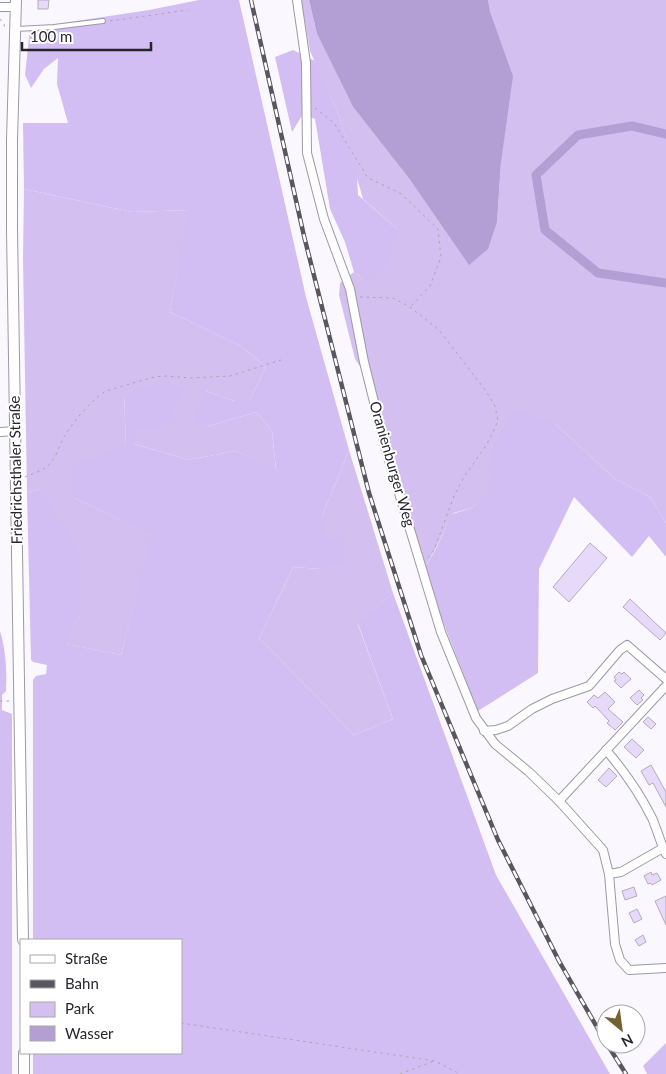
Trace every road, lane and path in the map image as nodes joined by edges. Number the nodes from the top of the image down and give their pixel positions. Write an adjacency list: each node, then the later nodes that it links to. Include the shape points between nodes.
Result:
1 (297, 0): 7 (street, Oranienburger Weg, via 306,63)
2 (16, 4): 3 (street); 6 (street, Friedrichsthaler Straße)
3 (0, 6)
4 (188, 10): 5 (path)
5 (103, 22): 6 (lane)
6 (15, 29): 11 (street, Friedrichsthaler Straße, via 12,229)
7 (306, 101): 8 (street, Oranienburger Weg, via 306,153 324,219); 9 (path, via 334,124 368,178 400,193 438,229 441,257 430,286)
8 (352, 297): 9 (path, via 394,298); 14 (street, Oranienburger Weg, via 386,450)
9 (410, 307): 14 (path, via 439,330 486,391 495,406 498,421 454,496 434,550)
10 (281, 360): 13 (path, via 230,376 154,377 106,391 65,435 47,467)
11 (16, 430): 12 (street); 13 (street, Friedrichsthaler Straße)
12 (0, 432)
13 (16, 479): 22 (street, Friedrichsthaler Straße)
14 (422, 568): 17 (street, Oranienburger Weg, via 442,632)
15 (666, 679): 17 (street, via 627,645 589,686 552,699 508,726)
16 (666, 686): 18 (street)
17 (484, 731): 19 (street, Oranienburger Weg)
18 (606, 750): 19 (street); 20 (street, via 636,788)
19 (559, 801): 21 (street, Oranienburger Weg, via 604,850)
20 (665, 851): 21 (street, via 621,872)
21 (609, 874): 23 (street, Oranienburger Weg, via 615,944 620,960 629,970)
22 (24, 939)
23 (666, 968)
24 (182, 1023): 26 (path)
25 (24, 1054): 27 (street)
26 (435, 1061): 28 (path); 29 (path)
27 (24, 1074)
28 (400, 1074)
29 (460, 1074)

